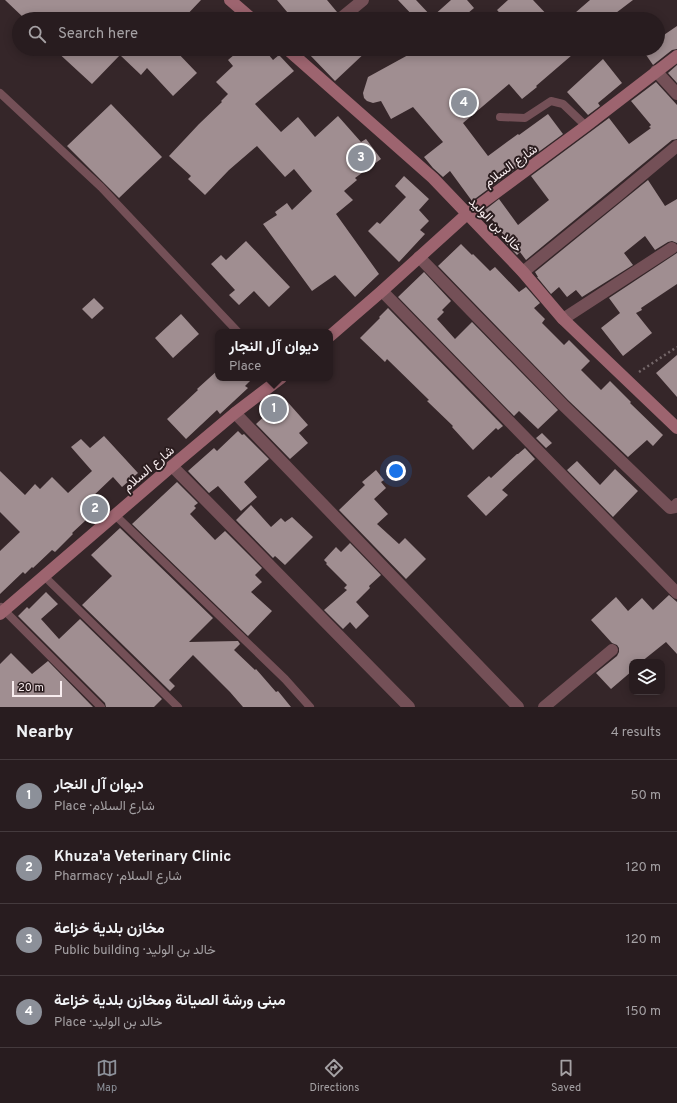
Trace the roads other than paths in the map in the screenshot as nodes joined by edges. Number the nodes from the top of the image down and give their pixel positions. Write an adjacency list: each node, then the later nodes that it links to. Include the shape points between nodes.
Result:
1 (230, 0): 3 (street)
2 (363, 0): 4 (street)
3 (244, 12)
4 (348, 12)
5 (300, 56): 13 (street, خالد بن الوليد, via 433,178)
6 (677, 56): 7 (street, شارع السلام)
7 (656, 72): 9 (street); 11 (street, شارع السلام)
8 (0, 93): 19 (lane, via 101,187)
9 (677, 94)
10 (500, 117): 11 (lane, via 525,118 550,100 564,104)
11 (586, 126): 13 (street, شارع السلام)
12 (677, 146): 16 (street)
13 (467, 214): 15 (street, شارع السلام); 16 (street, خالد بن الوليد)
14 (672, 248): 18 (street)
15 (419, 257): 17 (street, شارع السلام); 25 (street, via 563,404 670,508)
16 (523, 272): 18 (street, خالد بن الوليد)
17 (382, 291): 20 (street, شارع السلام); 28 (street)
18 (563, 319): 23 (street, خالد بن الوليد)
19 (235, 329)
20 (333, 333)
21 (277, 381): 22 (street, شارع السلام)
22 (235, 414): 24 (street, شارع السلام); 35 (street)
23 (677, 428)
24 (172, 466): 26 (street, شارع السلام); 34 (street)
25 (677, 504)
26 (115, 515): 27 (street, شارع السلام); 33 (lane, via 285,679)
27 (44, 576): 29 (street, شارع السلام); 32 (lane)
28 (677, 593)
29 (1, 610): 31 (lane)
30 (612, 650): 36 (street)
31 (101, 707)
32 (178, 707)
33 (310, 707)
34 (409, 707)
35 (518, 707)
36 (544, 707)

